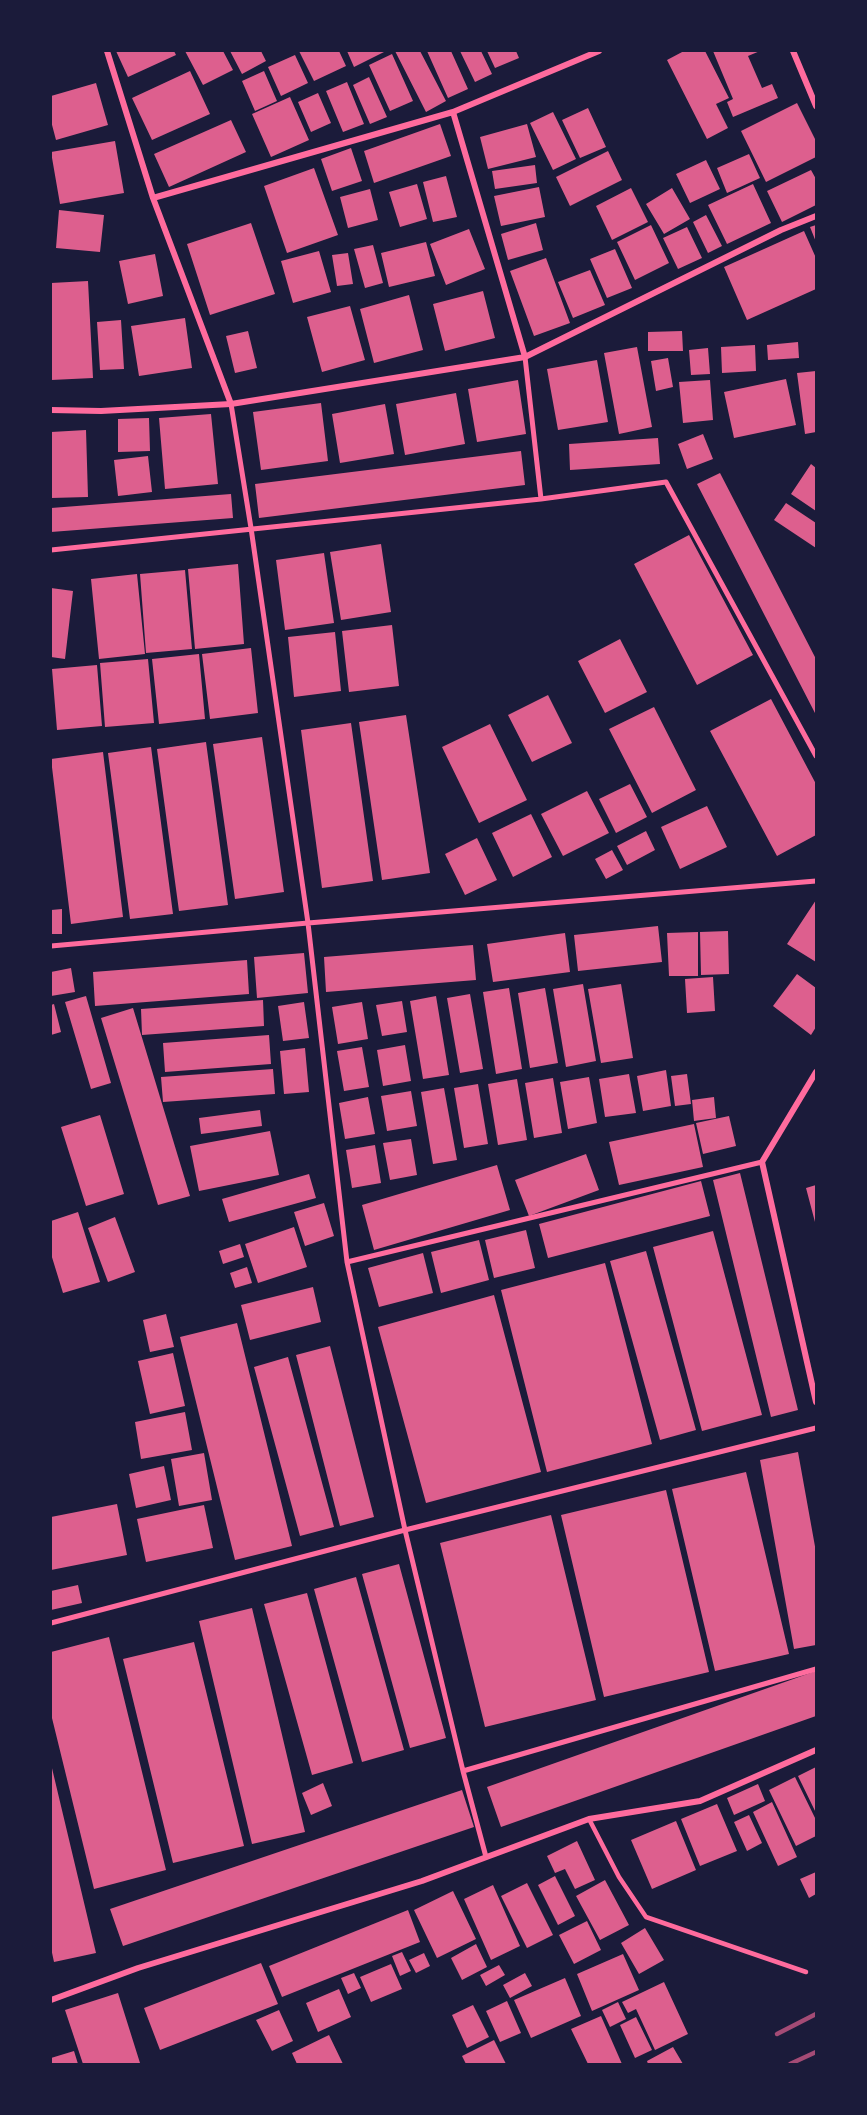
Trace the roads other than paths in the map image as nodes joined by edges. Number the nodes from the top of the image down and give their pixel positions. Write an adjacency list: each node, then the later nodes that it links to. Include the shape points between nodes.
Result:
1 (106, 51): 6 (street)
2 (599, 51): 5 (street)
3 (793, 51): 4 (street)
4 (816, 106)
5 (453, 112): 6 (street); 8 (street)
6 (153, 198): 9 (street)
7 (816, 216): 8 (street)
8 (525, 357): 9 (street); 11 (street)
9 (231, 404): 10 (street); 12 (street)
10 (51, 410)
11 (541, 499): 12 (street); 14 (street, via 666,482)
12 (251, 528): 13 (street); 16 (street)
13 (51, 550)
14 (816, 756)
15 (816, 881): 16 (street)
16 (308, 923): 17 (street); 20 (street)
17 (51, 946)
18 (816, 1072): 19 (street)
19 (762, 1161): 20 (street); 21 (street)
20 (347, 1262): 23 (street)
21 (816, 1402)
22 (816, 1428): 23 (street)
23 (405, 1530): 24 (street); 27 (street)
24 (51, 1623)
25 (816, 1669): 27 (street)
26 (816, 1750): 28 (street, via 700,1801)
27 (463, 1771): 29 (street)
28 (589, 1820): 29 (street); 30 (lane, via 619,1877 646,1917)
29 (486, 1857): 31 (street, via 422,1881 138,1968)
30 (806, 1972)
31 (51, 2000)

